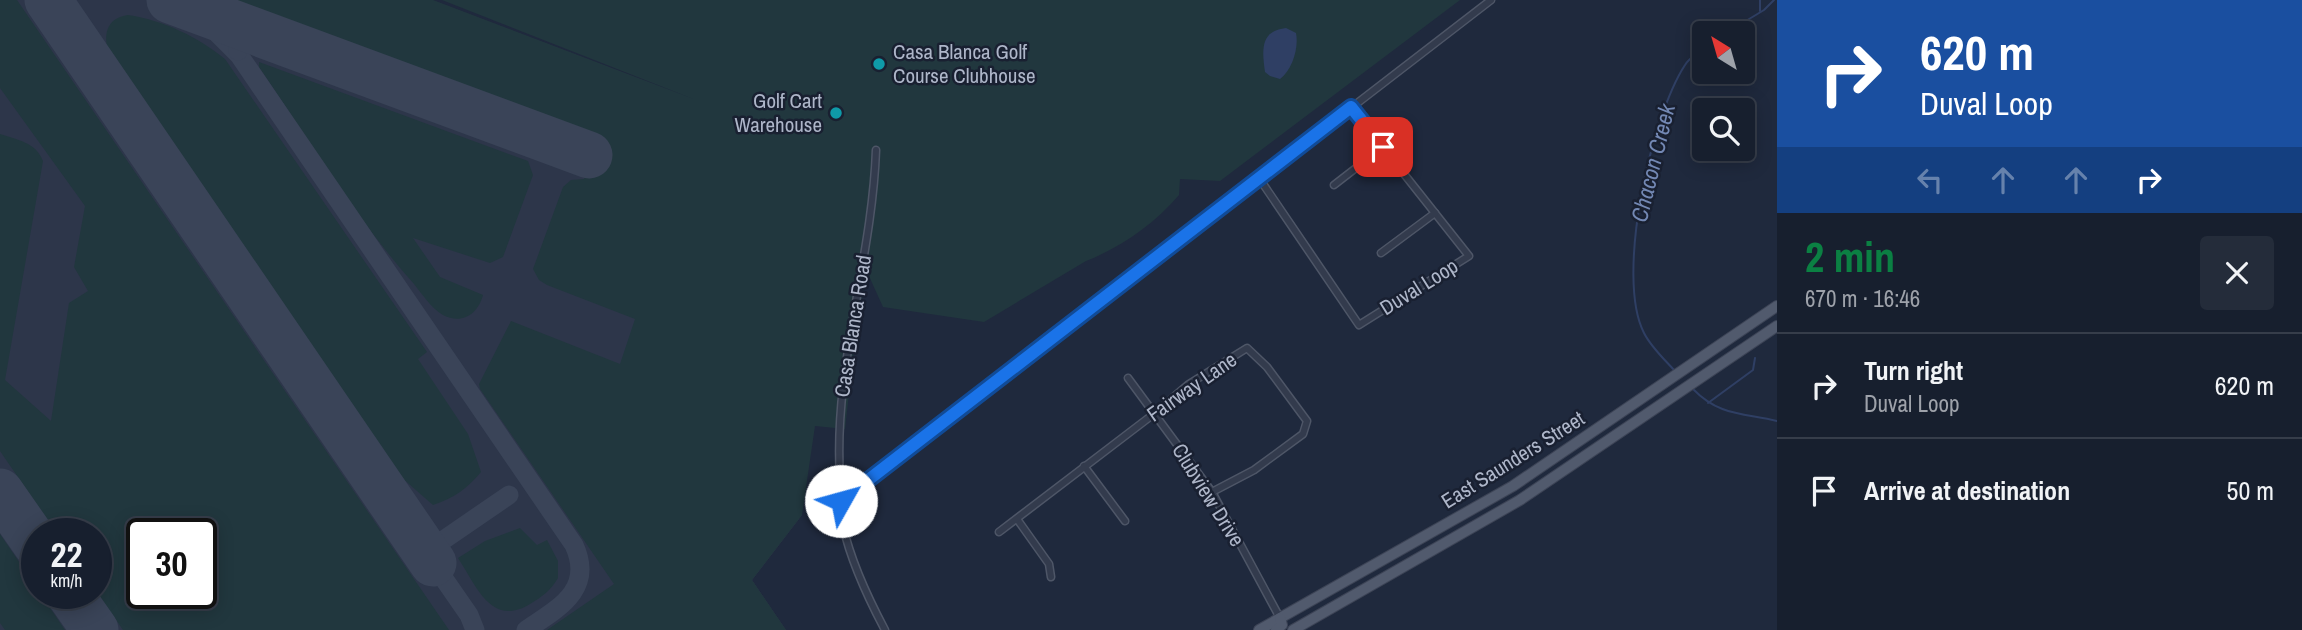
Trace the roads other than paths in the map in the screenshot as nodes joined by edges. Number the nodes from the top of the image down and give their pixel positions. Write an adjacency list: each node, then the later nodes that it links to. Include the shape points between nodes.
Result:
1 (1490, 0): 2 (street)
2 (1351, 107): 3 (street, Duval Loop); 5 (street)
3 (1383, 147): 6 (street); 7 (street, Duval Loop)
4 (876, 150): 15 (street, Casa Blanca Road, via 871,211 842,388 838,443)
5 (1259, 178): 7 (street, Duval Loop, via 1359,325 1469,256); 15 (street)
6 (1334, 185)
7 (1435, 213): 8 (street)
8 (1381, 253)
9 (1777, 306): 20 (main road, East Saunders Street, via 1501,493)
10 (1777, 326): 24 (main road, East Saunders Street, via 1520,500)
11 (1128, 378): 12 (street, Clubview Drive)
12 (1155, 413): 13 (street, Fairway Lane); 14 (street, Clubview Drive); 14 (street, Fairway Lane, via 1189,384 1247,348 1307,421 1303,434 1254,470)
13 (1084, 466): 16 (street, Fairway Lane); 17 (street)
14 (1212, 492): 20 (street, Clubview Drive)
15 (841, 501): 21 (street, Casa Blanca Road, via 843,526)
16 (1017, 519): 18 (street, Fairway Lane); 19 (street, via 1049,564)
17 (1125, 521)
18 (999, 532)
19 (1051, 577)
20 (1280, 618): 22 (main road, East Saunders Street); 23 (main road, via 1282,625)
21 (885, 630)
22 (1259, 630)
23 (1276, 630)
24 (1293, 630)

